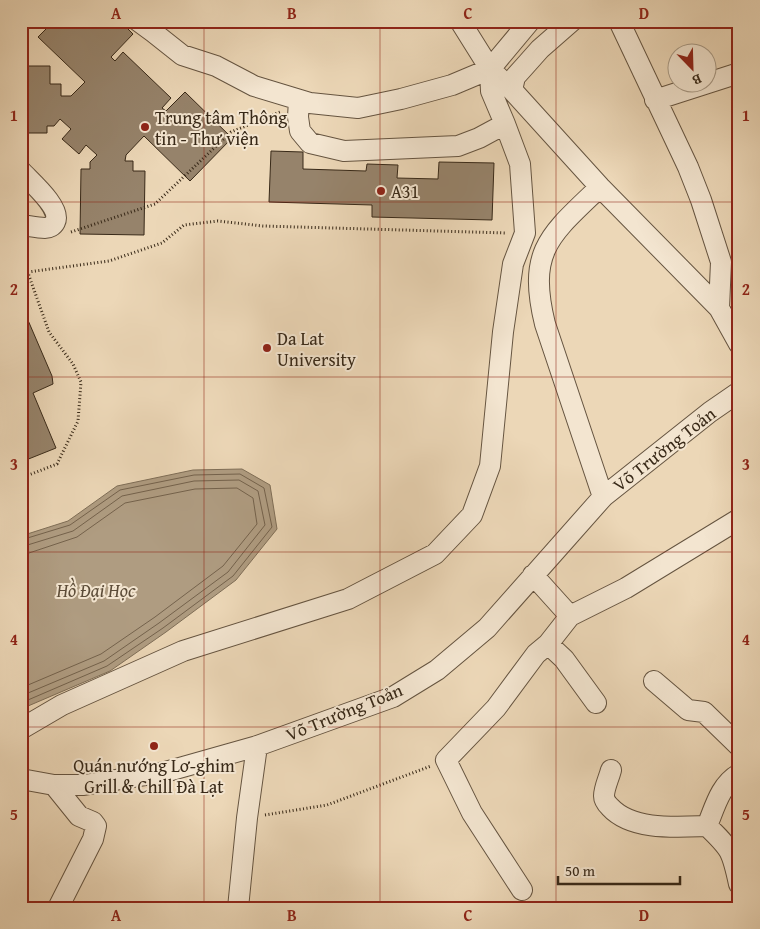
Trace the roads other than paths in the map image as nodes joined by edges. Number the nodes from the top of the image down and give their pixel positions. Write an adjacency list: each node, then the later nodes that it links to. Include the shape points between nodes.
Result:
1 (138, 21): 10 (street, via 182,55)
2 (460, 21): 6 (street)
3 (530, 21): 6 (street)
4 (572, 21): 8 (street, via 515,77)
5 (619, 21): 9 (street)
6 (490, 69): 8 (street); 10 (street, via 452,85 358,108); 11 (street, via 491,91)
7 (739, 73): 9 (street)
8 (512, 90): 13 (street)
9 (656, 100): 15 (street, via 688,167 721,262)
10 (299, 102): 11 (street, via 300,130 310,143 344,151 458,146)
11 (505, 124): 25 (street, via 520,164 525,233 513,264 490,466 472,514 435,554 348,599 183,652 62,705)
12 (21, 171): 14 (street, via 51,203 56,213 56,221 51,226)
13 (600, 187): 15 (street); 18 (street, via 550,238 538,269 539,300 545,324)
14 (21, 225)
15 (719, 308): 16 (street)
16 (739, 344)
17 (739, 392): 18 (street, Võ Trường Toản)
18 (603, 496): 20 (street, Võ Trường Toản)
19 (739, 519): 21 (street, via 626,588)
20 (533, 575): 21 (street); 26 (street, Võ Trường Toản, via 487,628 437,670 393,696)
21 (570, 616): 22 (street)
22 (548, 644): 24 (street, via 564,659); 34 (street, via 536,654 496,708 446,760 472,812)
23 (654, 681): 27 (street, via 688,710 704,712)
24 (596, 703)
25 (21, 729)
26 (257, 746): 31 (street, Võ Trường Toản, via 165,772 84,785); 36 (street)
27 (739, 746)
28 (611, 770): 32 (street, via 604,796 612,809 622,816 665,826)
29 (739, 774): 32 (street, via 722,789)
30 (21, 779): 31 (street, Võ Trường Toản)
31 (54, 785): 35 (street, via 79,816 96,826 93,839)
32 (707, 826): 33 (street, via 731,852)
33 (739, 884)
34 (522, 890)
35 (58, 908)
36 (238, 908)

